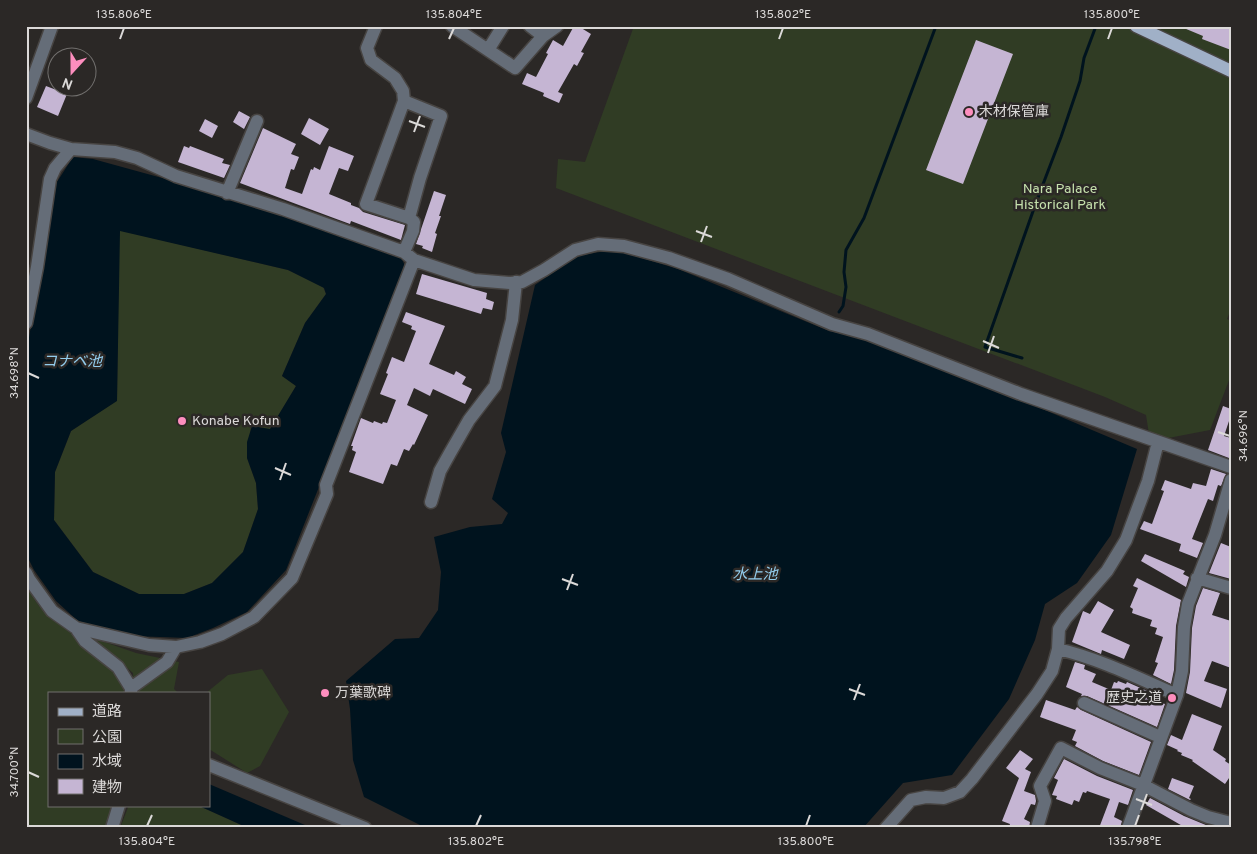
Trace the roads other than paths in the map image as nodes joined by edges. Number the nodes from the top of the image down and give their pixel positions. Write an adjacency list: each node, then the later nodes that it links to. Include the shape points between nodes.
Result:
1 (52, 26): 11 (street)
2 (452, 26): 9 (street)
3 (503, 26): 9 (street)
4 (530, 26): 8 (street)
5 (557, 26): 8 (street)
6 (1136, 26): 10 (main road)
7 (372, 28): 12 (street, via 368,48 371,60 396,78)
8 (544, 36): 9 (street, via 515,68)
9 (488, 50)
10 (1231, 71)
11 (26, 98)
12 (404, 101): 17 (street, via 441,116); 17 (street, via 366,204)
13 (258, 121): 16 (street)
14 (26, 134): 15 (street)
15 (71, 149): 16 (street, via 115,152 137,158 176,176); 20 (street, via 50,179)
16 (227, 192): 18 (street, via 284,208)
17 (409, 218): 18 (street, via 414,222)
18 (409, 256): 19 (street, via 474,280); 29 (street, via 326,485 327,494 292,578 254,617 222,634)
19 (516, 282): 21 (street, via 522,282 575,250 598,244 624,246 669,258 832,324 868,334); 24 (street, via 512,320 495,386 470,420 440,471)
20 (26, 323)
21 (1158, 442): 22 (street); 30 (street, via 1148,481 1126,540 1107,571 1066,618 1059,630)
22 (1231, 467)
23 (1231, 480): 26 (street, via 1215,535)
24 (431, 502)
25 (26, 573): 28 (street, via 52,610)
26 (1197, 578): 27 (street); 32 (street, via 1185,617 1182,671)
27 (1231, 588)
28 (76, 628): 29 (street, via 149,645); 31 (street, via 85,641 118,667)
29 (176, 647): 31 (street, via 167,662)
30 (1058, 649): 32 (street, via 1077,653); 41 (street, via 1052,671 1037,694 960,792 944,798 912,800)
31 (131, 690)
32 (1177, 695): 34 (street)
33 (1084, 703): 34 (street)
34 (1160, 737): 36 (street)
35 (210, 765): 40 (street)
36 (1143, 784): 38 (street, via 1191,810); 42 (street, via 1100,768 1061,748 1040,786 1045,802); 43 (street)
37 (119, 806): 39 (street)
38 (1231, 823)
39 (112, 828)
40 (365, 828)
41 (886, 828)
42 (1037, 828)
43 (1128, 828)

